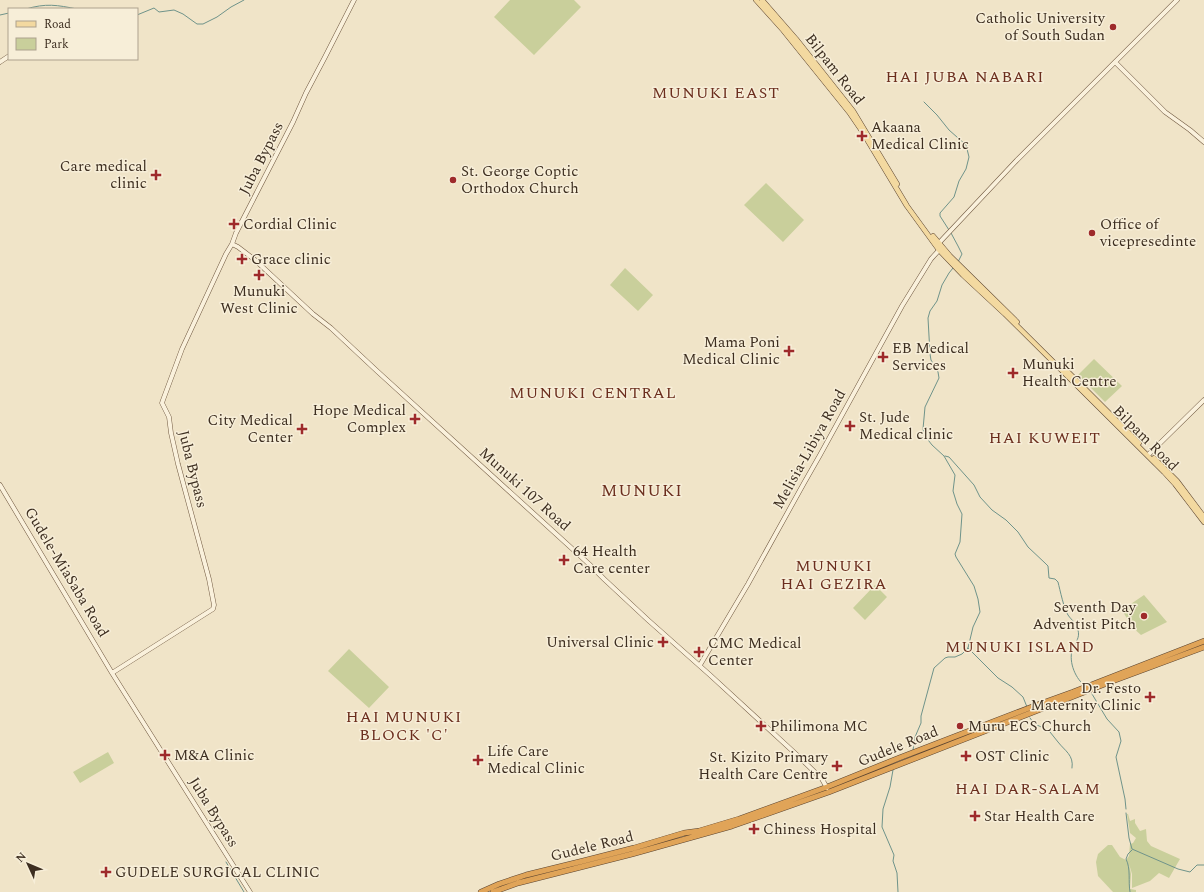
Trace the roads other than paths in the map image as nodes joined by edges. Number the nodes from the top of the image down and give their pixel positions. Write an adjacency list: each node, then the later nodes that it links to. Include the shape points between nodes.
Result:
1 (354, 0): 7 (main road, Juba Bypass)
2 (756, 0): 8 (main road, via 807,58 852,116 907,206)
3 (762, 0): 8 (main road, Bilpam Road, via 856,115 914,212)
4 (1177, 0): 5 (main road)
5 (1115, 62): 6 (main road, via 1161,109); 8 (main road)
6 (1204, 142)
7 (232, 244): 18 (main road, Munuki 107 Road, via 255,260 331,328); 19 (main road, Juba Bypass, via 182,349 162,400 211,585 213,610)
8 (937, 244): 9 (main road, Bilpam Road)
9 (941, 249): 10 (main road, Bilpam Road); 18 (main road, Melisia-Libiya Road, via 896,317)
10 (964, 273): 12 (main road, Bilpam Road, via 1007,311); 15 (main road, Bilpam Road, via 1164,472)
11 (1204, 400): 12 (main road)
12 (1149, 454): 14 (main road, Bilpam Road, via 1177,481)
13 (0, 485): 19 (main road, Gudele-MiaSaba Road)
14 (1204, 517)
15 (1204, 522)
16 (1204, 641): 20 (highway, Gudele Road, via 900,758)
17 (1204, 647): 20 (highway, Gudele Road)
18 (700, 666): 20 (main road, Munuki 107 Road, via 822,779)
19 (112, 673): 21 (main road, Juba Bypass)
20 (828, 789): 22 (highway, Gudele Road, via 699,831 684,832 634,848 517,877); 23 (highway, Gudele Road, via 732,826 523,881)
21 (250, 892)
22 (481, 892)
23 (493, 892)

